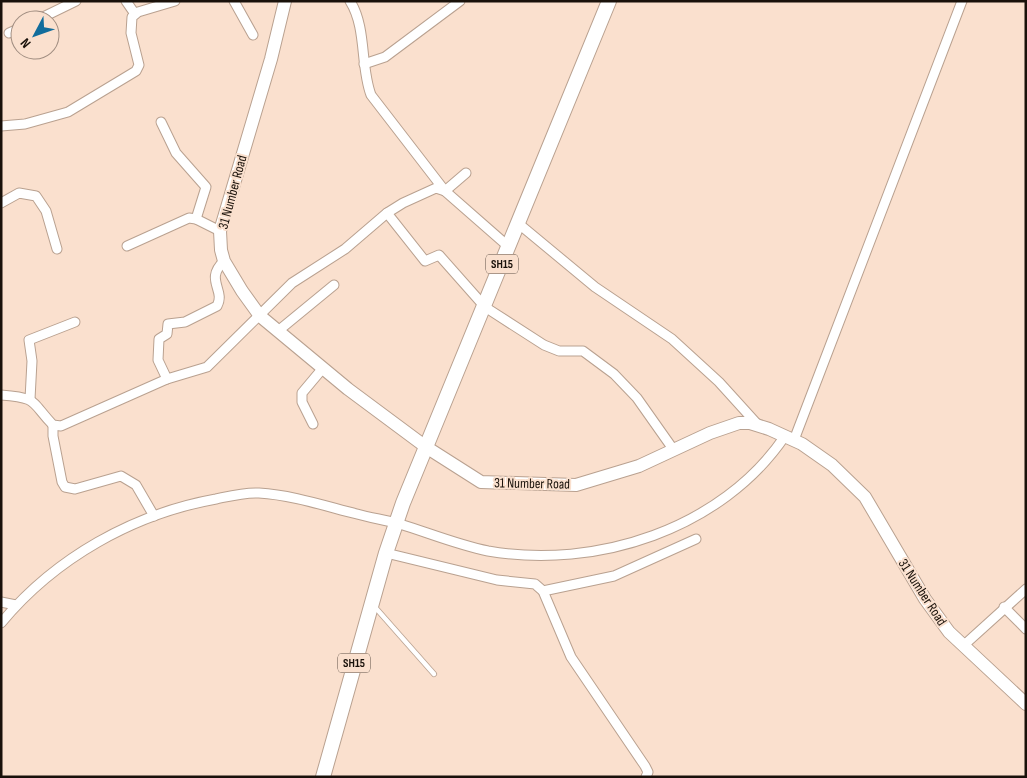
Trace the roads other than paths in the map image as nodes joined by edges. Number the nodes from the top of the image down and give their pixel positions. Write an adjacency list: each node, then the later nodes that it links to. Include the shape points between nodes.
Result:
1 (76, 1): 10 (street)
2 (126, 1): 11 (street)
3 (175, 1): 11 (street)
4 (234, 1): 12 (street)
5 (285, 1): 22 (main road, 31 Number Road)
6 (350, 1): 13 (street, via 358,21)
7 (460, 1): 13 (street, via 385,57)
8 (962, 1): 39 (street)
9 (604, 4): 21 (main road, SH15)
10 (58, 10)
11 (135, 14): 15 (street, via 130,25 139,60 136,72 68,112 25,124)
12 (253, 35)
13 (364, 64): 17 (street, via 371,95)
14 (161, 122): 20 (street, via 176,153 206,187)
15 (1, 126)
16 (466, 173): 17 (street)
17 (444, 190): 19 (street, via 432,189); 24 (street)
18 (1, 203): 25 (street, via 19,193 31,194 40,200)
19 (387, 213): 28 (street, via 425,261 439,255); 29 (street, via 345,249 278,294)
20 (196, 219): 22 (street); 23 (street, via 186,219)
21 (519, 224): 24 (main road, SH15); 38 (street, via 595,287 690,353)
22 (220, 231): 26 (main road, 31 Number Road)
23 (127, 246)
24 (509, 248): 28 (main road, SH15)
25 (56, 249)
26 (224, 261): 29 (main road, 31 Number Road); 33 (street, via 215,272 217,306 186,322 168,324 167,334 159,339 158,360)
27 (334, 286): 31 (street)
28 (485, 307): 40 (main road, SH15); 41 (street, via 550,348 587,353 630,390)
29 (260, 316): 31 (main road, 31 Number Road); 33 (street, via 213,363)
30 (75, 322): 35 (street, via 29,340 32,361)
31 (278, 331): 32 (main road, 31 Number Road)
32 (323, 368): 36 (street, via 302,393 302,402); 40 (main road, 31 Number Road)
33 (167, 379): 37 (street, via 64,425)
34 (1, 396): 35 (street)
35 (30, 400): 37 (street)
36 (313, 424)
37 (53, 425): 42 (street, via 62,482 66,487 75,489 121,476 136,485)
38 (758, 425): 39 (main road, 31 Number Road); 41 (main road, 31 Number Road, via 739,423)
39 (794, 441): 43 (street, via 720,504 670,528 632,542 596,550 551,557 486,551); 54 (main road, 31 Number Road, via 832,465 865,497 925,599)
40 (426, 447): 41 (main road, 31 Number Road, via 481,482 576,485 639,466); 43 (main road, SH15)
41 (673, 449)
42 (154, 516): 43 (street, via 201,502 257,493 314,503); 50 (street, via 93,544 34,586)
43 (396, 525): 45 (main road, SH15)
44 (696, 539): 47 (street, via 608,578)
45 (387, 551): 47 (street, via 497,580 535,584); 49 (main road, SH15)
46 (1026, 589): 51 (street)
47 (543, 591): 57 (street, via 571,657)
48 (1, 602): 50 (street)
49 (372, 603): 55 (lane); 58 (main road, SH15)
50 (16, 605): 52 (street)
51 (1004, 607): 53 (street); 54 (street)
52 (1, 623)
53 (1026, 629)
54 (963, 646): 56 (main road, 31 Number Road)
55 (434, 674)
56 (1026, 704)
57 (649, 775)
58 (323, 777)

